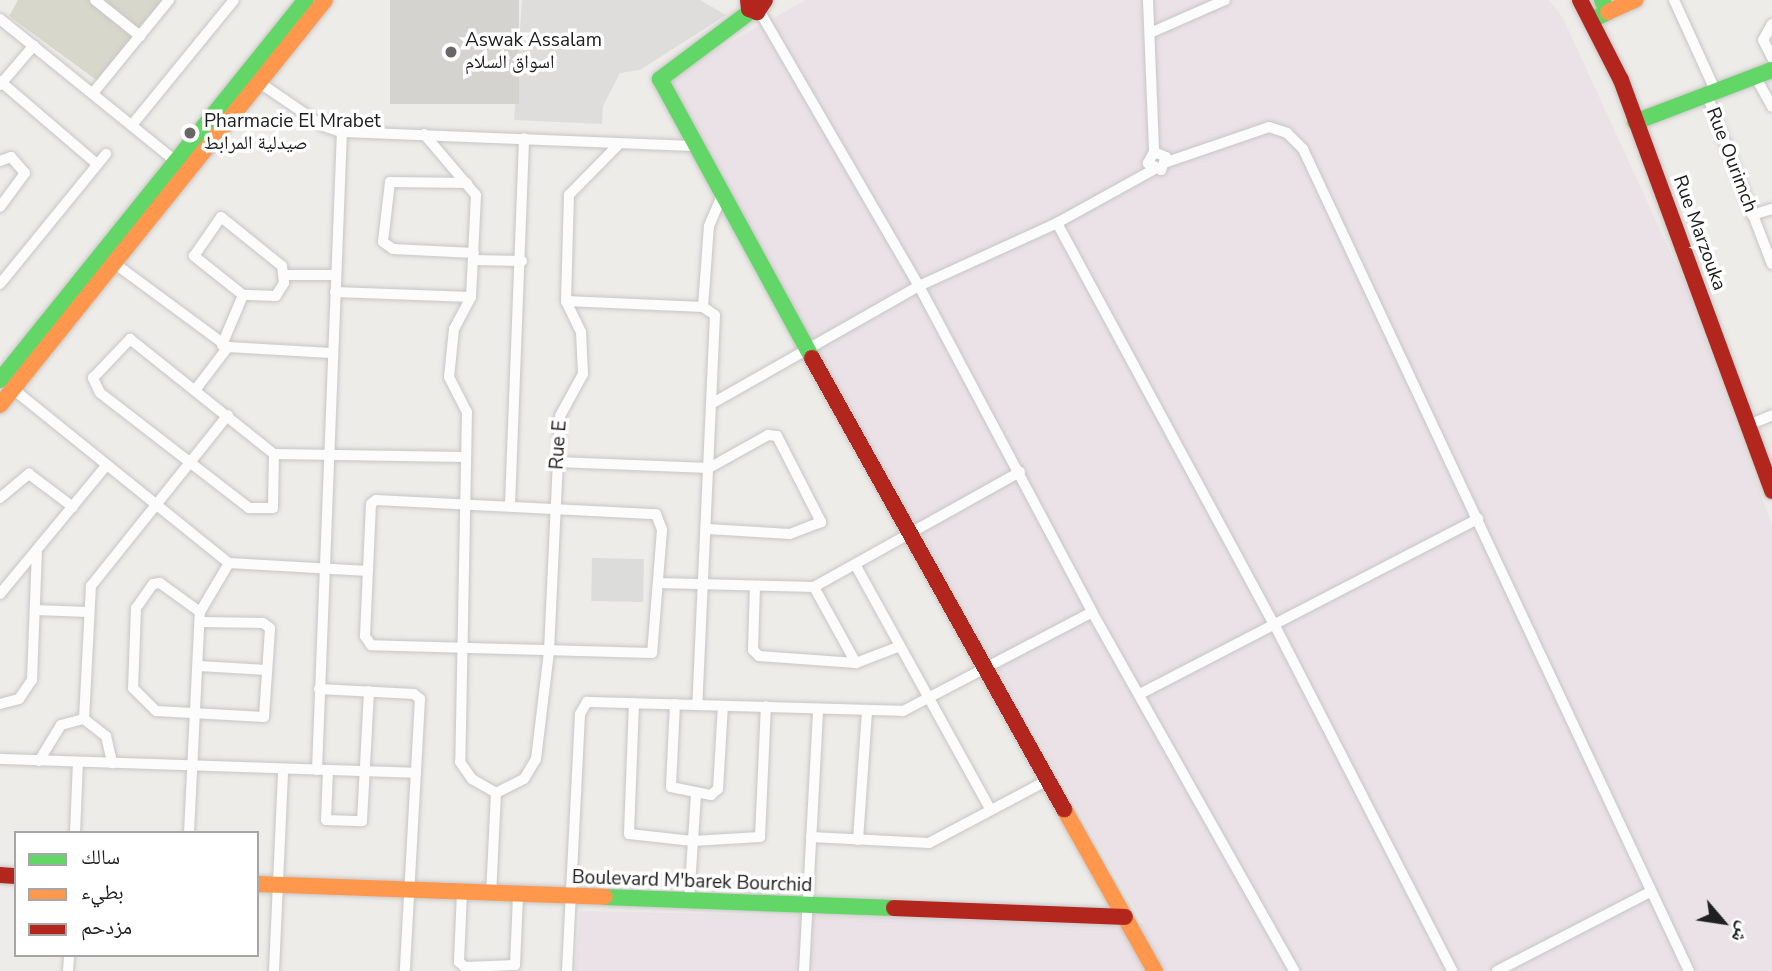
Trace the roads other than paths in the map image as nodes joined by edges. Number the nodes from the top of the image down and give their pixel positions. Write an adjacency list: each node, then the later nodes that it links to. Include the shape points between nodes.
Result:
1 (95, 0): 11 (street)
2 (169, 0): 18 (street)
3 (234, 0): 29 (street)
4 (306, 0): 40 (street)
5 (325, 0): 24 (street)
6 (1147, 0): 17 (street)
7 (1226, 0): 17 (street)
8 (1580, 0): 15 (street, Rue Marzouka)
9 (1635, 0): 13 (street)
10 (1674, 0): 26 (street, Rue Ourimch)
11 (110, 4): 18 (street)
12 (760, 4): 34 (street, via 662,76 664,95); 55 (street)
13 (1605, 6): 15 (street)
14 (0, 19): 19 (street)
15 (1592, 20): 28 (street, Rue Marzouka)
16 (1772, 24): 20 (street, via 1763,40)
17 (1150, 33): 35 (street)
18 (140, 36): 25 (street)
19 (34, 45): 23 (street); 25 (street)
20 (1772, 58)
21 (1772, 70): 22 (street)
22 (1755, 76): 26 (street); 27 (street)
23 (1, 83): 39 (street)
24 (260, 83): 30 (street, via 323,126); 40 (street)
25 (93, 93): 29 (street)
26 (1712, 93): 28 (street); 46 (street, Rue Ourimch)
27 (1772, 107)
28 (1635, 122): 70 (street, Rue Marzouka)
29 (132, 125): 40 (street)
30 (342, 132): 31 (street); 53 (street)
31 (424, 134): 32 (street); 42 (street)
32 (524, 138): 33 (street); 49 (street)
33 (619, 144): 34 (street); 59 (street, Rue E, via 569,195)
34 (694, 146): 43 (street)
35 (1154, 152): 38 (street, via 1164,155); 41 (street, via 1148,160)
36 (106, 154): 39 (street)
37 (0, 162): 44 (street, via 11,157 25,173)
38 (1167, 162): 41 (street, via 1161,170); 86 (street, via 1263,128 1294,138 1329,200)
39 (97, 164): 54 (street)
40 (182, 166): 51 (street); 64 (street)
41 (1153, 170): 47 (street)
42 (467, 183): 48 (street, via 476,195); 48 (street, via 390,182 383,242 393,249)
43 (722, 196): 60 (street, via 709,226); 62 (street)
44 (0, 207)
45 (1772, 209): 46 (street)
46 (1752, 215): 50 (street, Rue Ourimch)
47 (1057, 223): 55 (street); 103 (street)
48 (474, 257): 49 (street); 58 (street)
49 (522, 261): 82 (street)
50 (1771, 261)
51 (114, 263): 61 (street); 64 (street)
52 (284, 275): 53 (street); 57 (street, via 276,296); 57 (street, via 276,258 221,217 193,255)
53 (335, 275): 56 (street)
54 (0, 284)
55 (919, 286): 62 (street); 78 (street)
56 (335, 292): 58 (street); 63 (street)
57 (243, 295): 61 (street)
58 (471, 297): 73 (street, via 454,329 449,373 467,412)
59 (566, 301): 60 (street); 74 (street, Rue E, via 583,339 583,374 560,416)
60 (704, 307): 66 (street, via 716,319)
61 (225, 346): 63 (street); 65 (street)
62 (809, 349): 66 (street); 88 (street)
63 (331, 354): 71 (street)
64 (4, 380): 67 (street); 76 (street)
65 (196, 388): 68 (street); 75 (street, via 130,339 121,343 92,382)
66 (713, 403): 77 (street)
67 (0, 405)
68 (228, 415): 72 (street); 75 (street)
69 (1772, 415): 70 (street)
70 (1749, 425): 79 (street, Rue Marzouka)
71 (329, 452): 72 (street); 73 (street); 92 (street)
72 (274, 454): 75 (street, via 275,504 268,511 243,505)
73 (465, 457): 81 (street)
74 (557, 462): 77 (street); 84 (street, Rue E)
75 (187, 464): 83 (street)
76 (105, 467): 83 (street); 85 (street)
77 (709, 468): 87 (street); 87 (street, via 775,435 823,518 811,530 790,534)
78 (1020, 472): 88 (street); 101 (street)
79 (1771, 482)
80 (0, 498): 85 (street, via 29,474)
81 (463, 501): 82 (street); 93 (street, via 373,502); 105 (street)
82 (510, 505): 84 (street)
83 (153, 506): 90 (street); 100 (street, via 91,586)
84 (556, 506): 94 (street, via 656,514 662,530); 106 (street, Rue E)
85 (73, 507): 89 (street)
86 (1478, 519): 103 (street); 146 (street)
87 (708, 529): 95 (street)
88 (913, 535): 91 (street); 108 (street)
89 (37, 551): 98 (street); 99 (street)
90 (229, 563): 92 (street); 102 (street)
91 (856, 566): 97 (street); 104 (street)
92 (324, 569): 93 (street); 111 (street)
93 (368, 571): 105 (street, via 368,643)
94 (658, 583): 95 (street); 106 (street, via 651,654)
95 (706, 585): 96 (street); 118 (street)
96 (755, 586): 97 (street); 107 (street, via 752,645 757,656)
97 (814, 587): 107 (street)
98 (0, 594)
99 (35, 610): 100 (street); 116 (street, via 32,680 19,699)
100 (89, 612): 124 (street)
101 (1092, 612): 108 (street); 113 (street)
102 (201, 617): 109 (street); 110 (street, via 267,624); 123 (street, via 160,583 153,584 136,608 132,685 150,710)
103 (1274, 624): 113 (street); 161 (street)
104 (898, 647): 107 (street); 114 (street)
105 (460, 649): 106 (street); 135 (street, via 460,762 472,779)
106 (549, 651): 135 (street, Rue E, via 536,759 524,779)
107 (856, 663)
108 (985, 665): 114 (street); 134 (street)
109 (199, 666): 110 (street); 123 (street)
110 (268, 670): 123 (street, via 264,717)
111 (319, 689): 112 (street); 131 (street)
112 (369, 691): 132 (street); 133 (street, via 419,697)
113 (1140, 694): 160 (street)
114 (927, 700): 122 (street, via 907,710); 137 (street)
115 (634, 703): 117 (street); 142 (street, via 629,834); 150 (street, via 589,701 581,708)
116 (0, 704)
117 (675, 704): 118 (street); 136 (street, via 671,788)
118 (697, 705): 119 (street)
119 (723, 706): 120 (street); 136 (street, via 718,789 713,794)
120 (766, 706): 121 (street); 142 (street, via 760,837)
121 (818, 709): 122 (street); 140 (street)
122 (867, 712): 141 (street)
123 (197, 714): 129 (street)
124 (84, 719): 126 (street, via 61,725); 128 (street, via 106,736)
125 (0, 759): 126 (street)
126 (39, 761): 127 (street)
127 (78, 762): 128 (street); 138 (street)
128 (112, 763): 129 (street)
129 (196, 767): 130 (street); 139 (street)
130 (284, 769): 131 (street); 144 (street)
131 (322, 770): 132 (street); 132 (street, via 325,816 330,822 363,820)
132 (365, 771): 133 (street)
133 (416, 773): 145 (street)
134 (1050, 779): 137 (street); 153 (street)
135 (496, 793): 148 (street)
136 (696, 794): 142 (street)
137 (990, 809): 141 (street, via 929,842)
138 (75, 831)
139 (189, 831)
140 (811, 837): 141 (street); 152 (street)
141 (858, 840)
142 (693, 841): 151 (street)
143 (259, 884): 144 (street, Boulevard M'barek Bourchid)
144 (277, 885): 145 (street, Boulevard M'barek Bourchid); 155 (street)
145 (409, 891): 147 (street, Boulevard M'barek Bourchid); 156 (street)
146 (1650, 891): 162 (street); 163 (street)
147 (462, 892): 148 (street, Boulevard M'barek Bourchid); 154 (street, via 459,962)
148 (491, 894): 149 (street, Boulevard M'barek Bourchid)
149 (518, 895): 150 (street, Boulevard M'barek Bourchid); 154 (street, via 515,965)
150 (571, 898): 151 (street, Boulevard M'barek Bourchid); 157 (street)
151 (689, 902): 152 (street, Boulevard M'barek Bourchid)
152 (807, 907): 153 (street, Boulevard M'barek Bourchid); 158 (street)
153 (1125, 917): 159 (street)
154 (488, 969)
155 (274, 971)
156 (405, 971)
157 (568, 971)
158 (804, 971)
159 (1154, 971)
160 (1294, 971)
161 (1452, 971)
162 (1497, 971)
163 (1689, 971)

